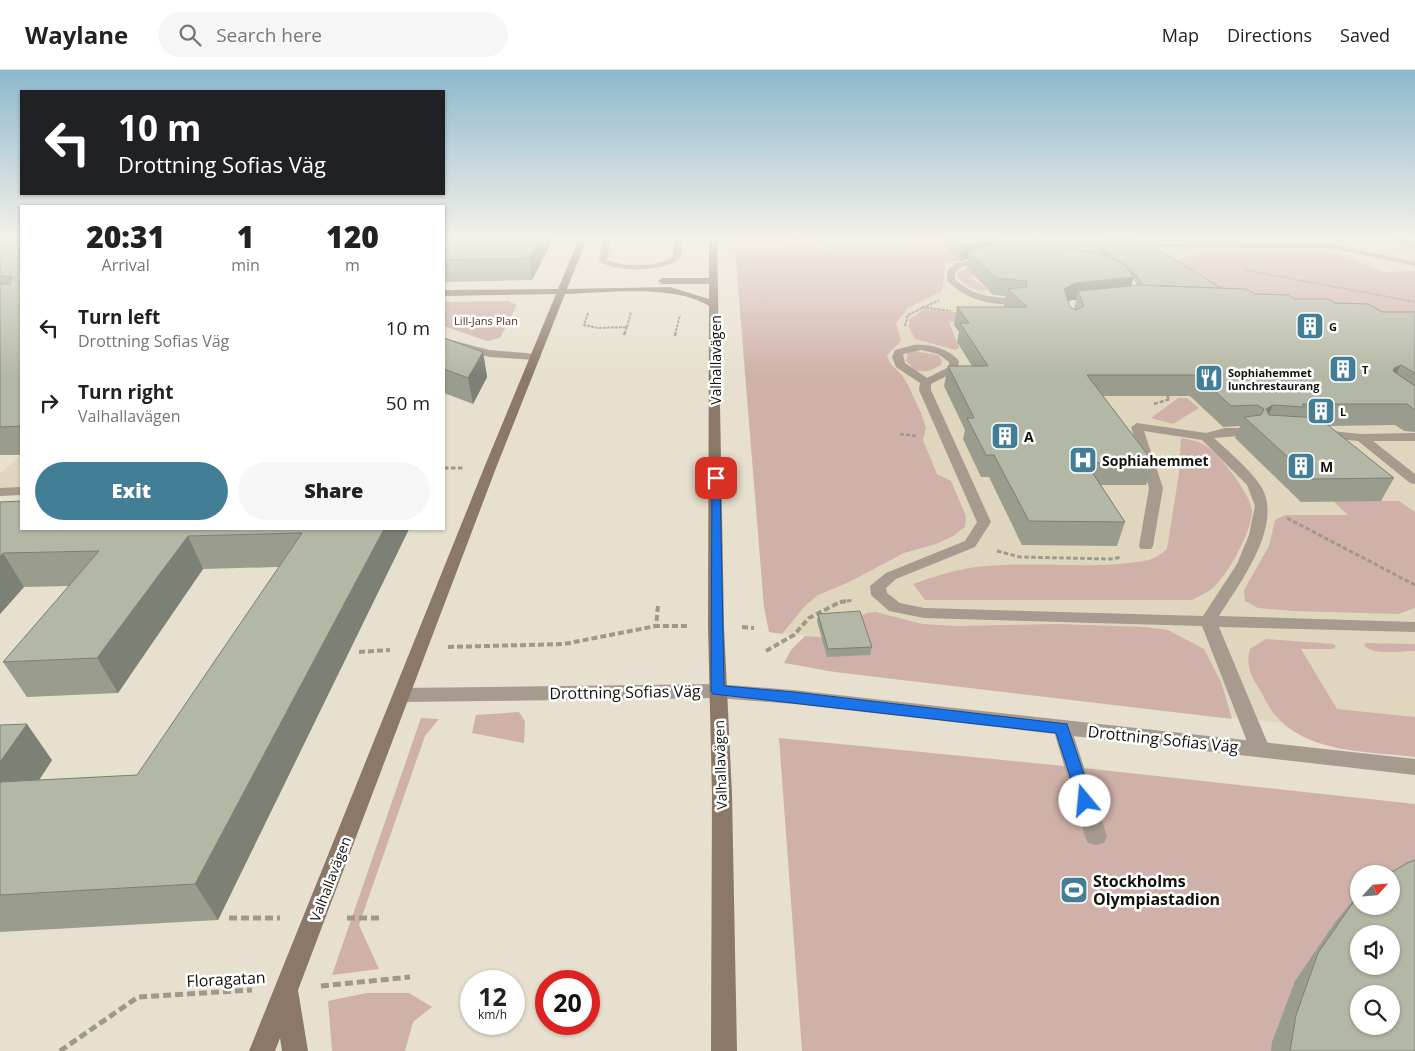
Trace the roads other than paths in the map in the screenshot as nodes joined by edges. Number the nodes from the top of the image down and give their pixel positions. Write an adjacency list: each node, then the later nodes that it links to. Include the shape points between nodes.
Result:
1 (564, 285): 4 (main road, Valhallavägen)
2 (714, 285): 7 (main road, Valhallavägen)
3 (955, 285): 6 (street, via 960,290 994,301)
4 (561, 291): 5 (main road); 7 (main road, via 676,290 700,297); 9 (main road, Valhallavägen)
5 (445, 293)
6 (1019, 301)
7 (715, 306): 22 (main road, Valhallavägen)
8 (445, 341): 9 (street, via 501,357)
9 (536, 357): 23 (main road, Valhallavägen)
10 (926, 382): 10 (street, via 954,368 954,361 938,350 923,347 899,352 900,365); 20 (street, via 925,390 984,522 970,544 891,576 878,586 879,595 895,606 924,613)
11 (1248, 432): 13 (street, via 1225,432)
12 (1306, 433): 15 (street)
13 (1206, 437): 19 (street, via 1137,427 1156,488); 20 (street, via 1253,484 1262,506 1245,564)
14 (1415, 437): 15 (street)
15 (1361, 438): 16 (street)
16 (1415, 480)
17 (20, 491): 18 (street)
18 (0, 492)
19 (1146, 546)
20 (1208, 620): 21 (street); 25 (street)
21 (1415, 627)
22 (718, 691): 23 (street, Drottning Sofias Väg); 24 (street, Drottning Sofias Väg); 31 (main road, Valhallavägen)
23 (402, 695): 28 (main road, Valhallavägen)
24 (1062, 728): 25 (street, Drottning Sofias Väg); 27 (street)
25 (1260, 748): 26 (street, Drottning Sofias Väg)
26 (1415, 767)
27 (1096, 836)
28 (286, 989): 29 (main road, Valhallavägen); 30 (main road, Valhallavägen)
29 (262, 1051)
30 (295, 1051)
31 (724, 1051)

